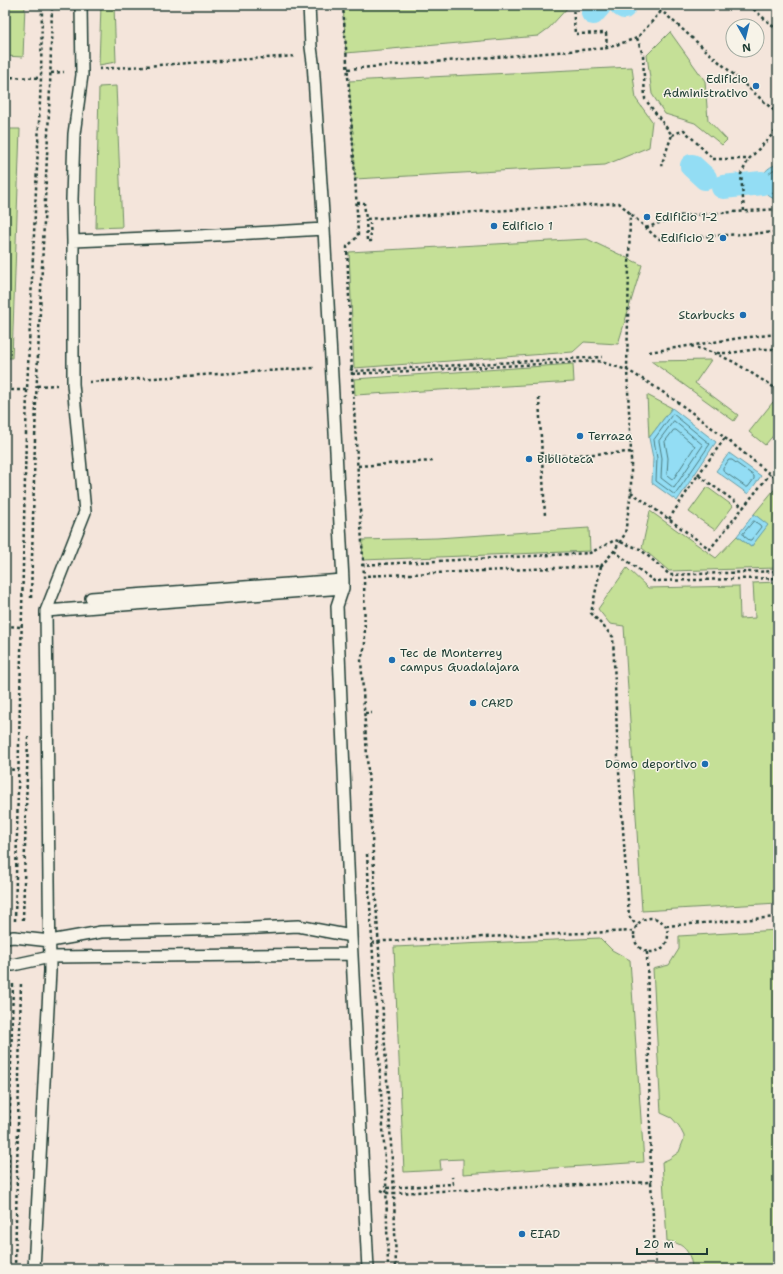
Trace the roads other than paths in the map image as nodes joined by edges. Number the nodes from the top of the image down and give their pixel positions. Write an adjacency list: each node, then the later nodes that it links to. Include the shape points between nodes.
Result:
1 (81, 5): 4 (lane, via 82,70 74,134)
2 (310, 5): 3 (lane)
3 (324, 230): 4 (lane); 5 (lane)
4 (73, 241): 7 (lane, via 73,384 85,512)
5 (343, 584): 6 (lane); 7 (lane); 10 (lane, via 337,606)
6 (91, 598)
7 (46, 611): 9 (lane)
8 (10, 938): 9 (lane)
9 (50, 941): 10 (lane, via 101,932 298,926); 11 (lane)
10 (352, 945): 11 (lane); 14 (lane)
11 (50, 957): 12 (lane); 13 (lane)
12 (9, 964)
13 (34, 1269)
14 (368, 1269)

